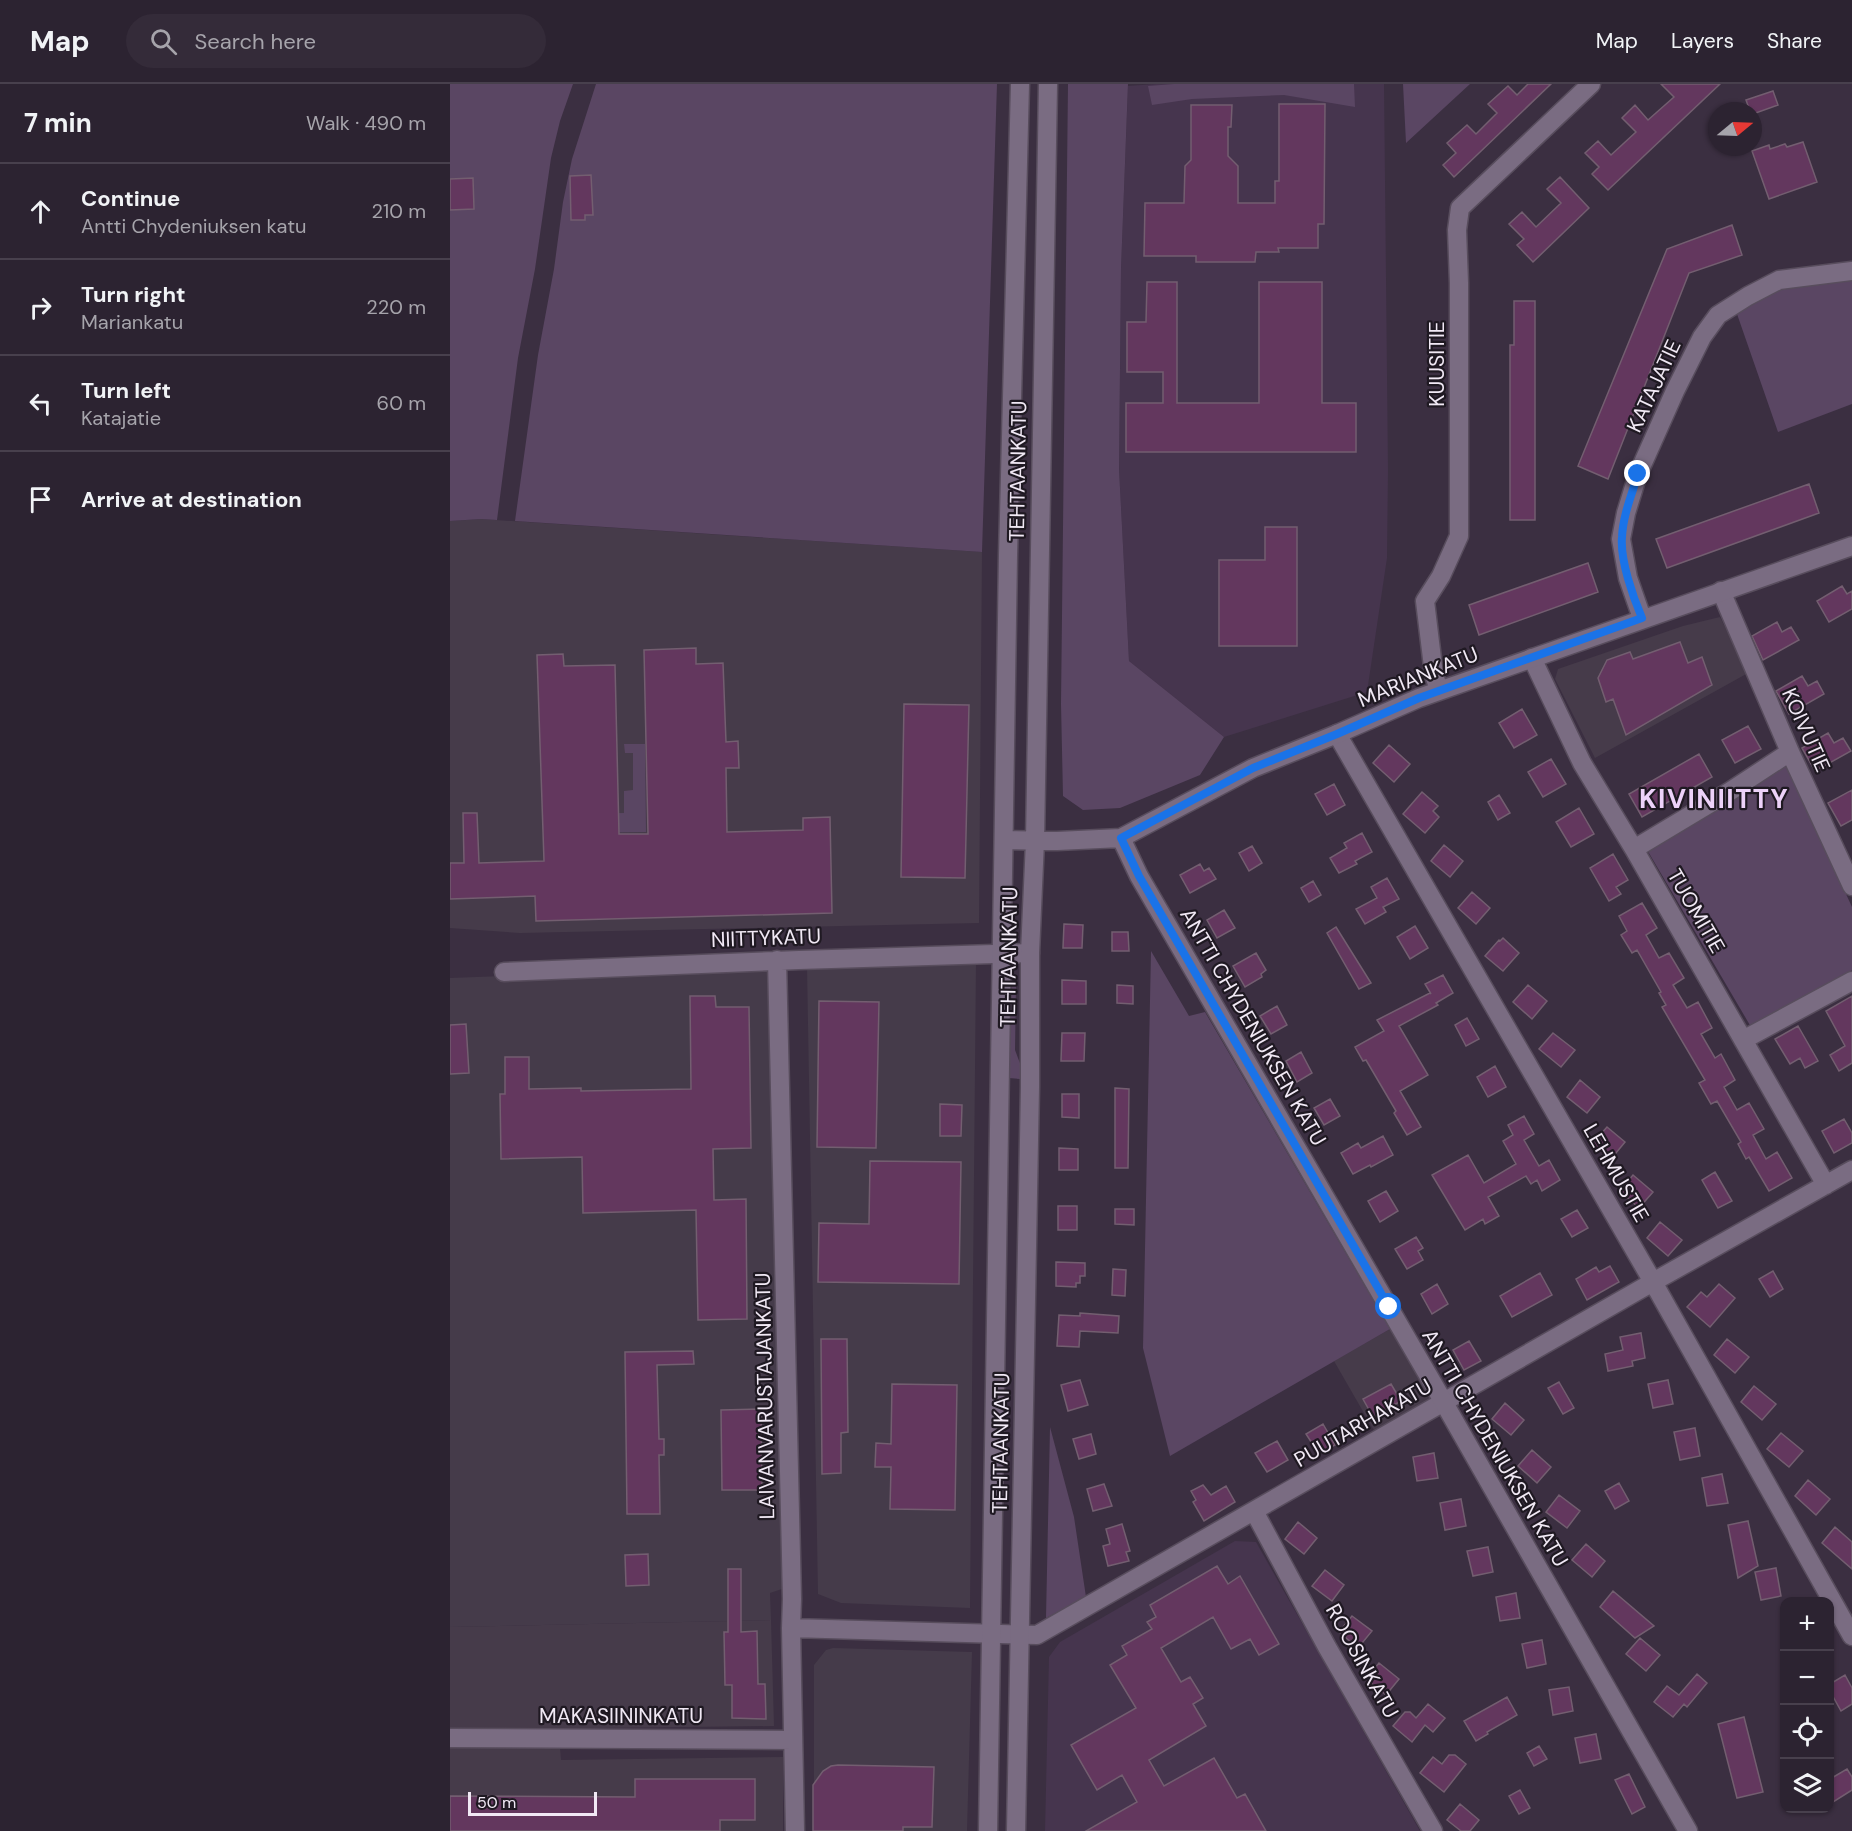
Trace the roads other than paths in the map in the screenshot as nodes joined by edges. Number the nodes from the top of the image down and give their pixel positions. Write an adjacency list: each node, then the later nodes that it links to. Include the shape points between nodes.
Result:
1 (1020, 84): 13 (street, TEHTAANKATU)
2 (1048, 84): 14 (street, TEHTAANKATU)
3 (1591, 84): 9 (street, KUUSITIE, via 1460,208 1459,536 1425,602)
4 (1852, 271): 7 (street, KATAJATIE, via 1779,280 1718,315 1702,337 1638,474 1626,513 1624,559)
5 (1852, 546): 6 (street, MARIANKATU)
6 (1721, 591): 7 (street, MARIANKATU); 11 (street, KOIVUTIE)
7 (1642, 618): 8 (street, MARIANKATU)
8 (1532, 658): 9 (street, MARIANKATU); 15 (street, TUOMITIE, via 1582,763)
9 (1439, 690): 10 (street, MARIANKATU)
10 (1337, 734): 12 (street, MARIANKATU, via 1253,768); 25 (street, LEHMUSTIE)
11 (1790, 752): 15 (street); 16 (street, KOIVUTIE)
12 (1121, 838): 14 (street, MARIANKATU); 26 (street, ANTTI CHYDENIUKSEN KATU, via 1139,876)
13 (1005, 840): 14 (street, MARIANKATU); 18 (street, TEHTAANKATU)
14 (1035, 841): 17 (street, TEHTAANKATU)
15 (1634, 849): 22 (street, TUOMITIE)
16 (1852, 886)
17 (1030, 953): 18 (street, NIITTYKATU); 30 (street, TEHTAANKATU)
18 (1003, 954): 19 (street, NIITTYKATU); 29 (street, TEHTAANKATU)
19 (777, 960): 20 (street, NIITTYKATU); 28 (street, LAIVANVARUSTAJANKATU)
20 (504, 972)
21 (1852, 981): 22 (street)
22 (1743, 1040): 24 (street, TUOMITIE)
23 (1852, 1170): 24 (street, PUUTARHAKATU)
24 (1826, 1185): 25 (street, PUUTARHAKATU)
25 (1653, 1282): 26 (street, PUUTARHAKATU); 31 (street, LEHMUSTIE)
26 (1444, 1403): 27 (street, PUUTARHAKATU); 38 (street, ANTTI CHYDENIUKSEN KATU)
27 (1254, 1511): 30 (street, PUUTARHAKATU, via 1037,1635); 37 (street, ROOSINKATU, via 1326,1647)
28 (790, 1628): 29 (street, PUUTARHAKATU); 33 (street, LAIVANVARUSTAJANKATU)
29 (991, 1634): 30 (street, PUUTARHAKATU); 35 (street, TEHTAANKATU)
30 (1020, 1635): 36 (street, TEHTAANKATU)
31 (1852, 1636)
32 (450, 1738): 33 (street, MAKASIININKATU)
33 (793, 1740): 34 (street, LAIVANVARUSTAJANKATU)
34 (795, 1831)
35 (988, 1831)
36 (1016, 1831)
37 (1433, 1831)
38 (1688, 1831)

